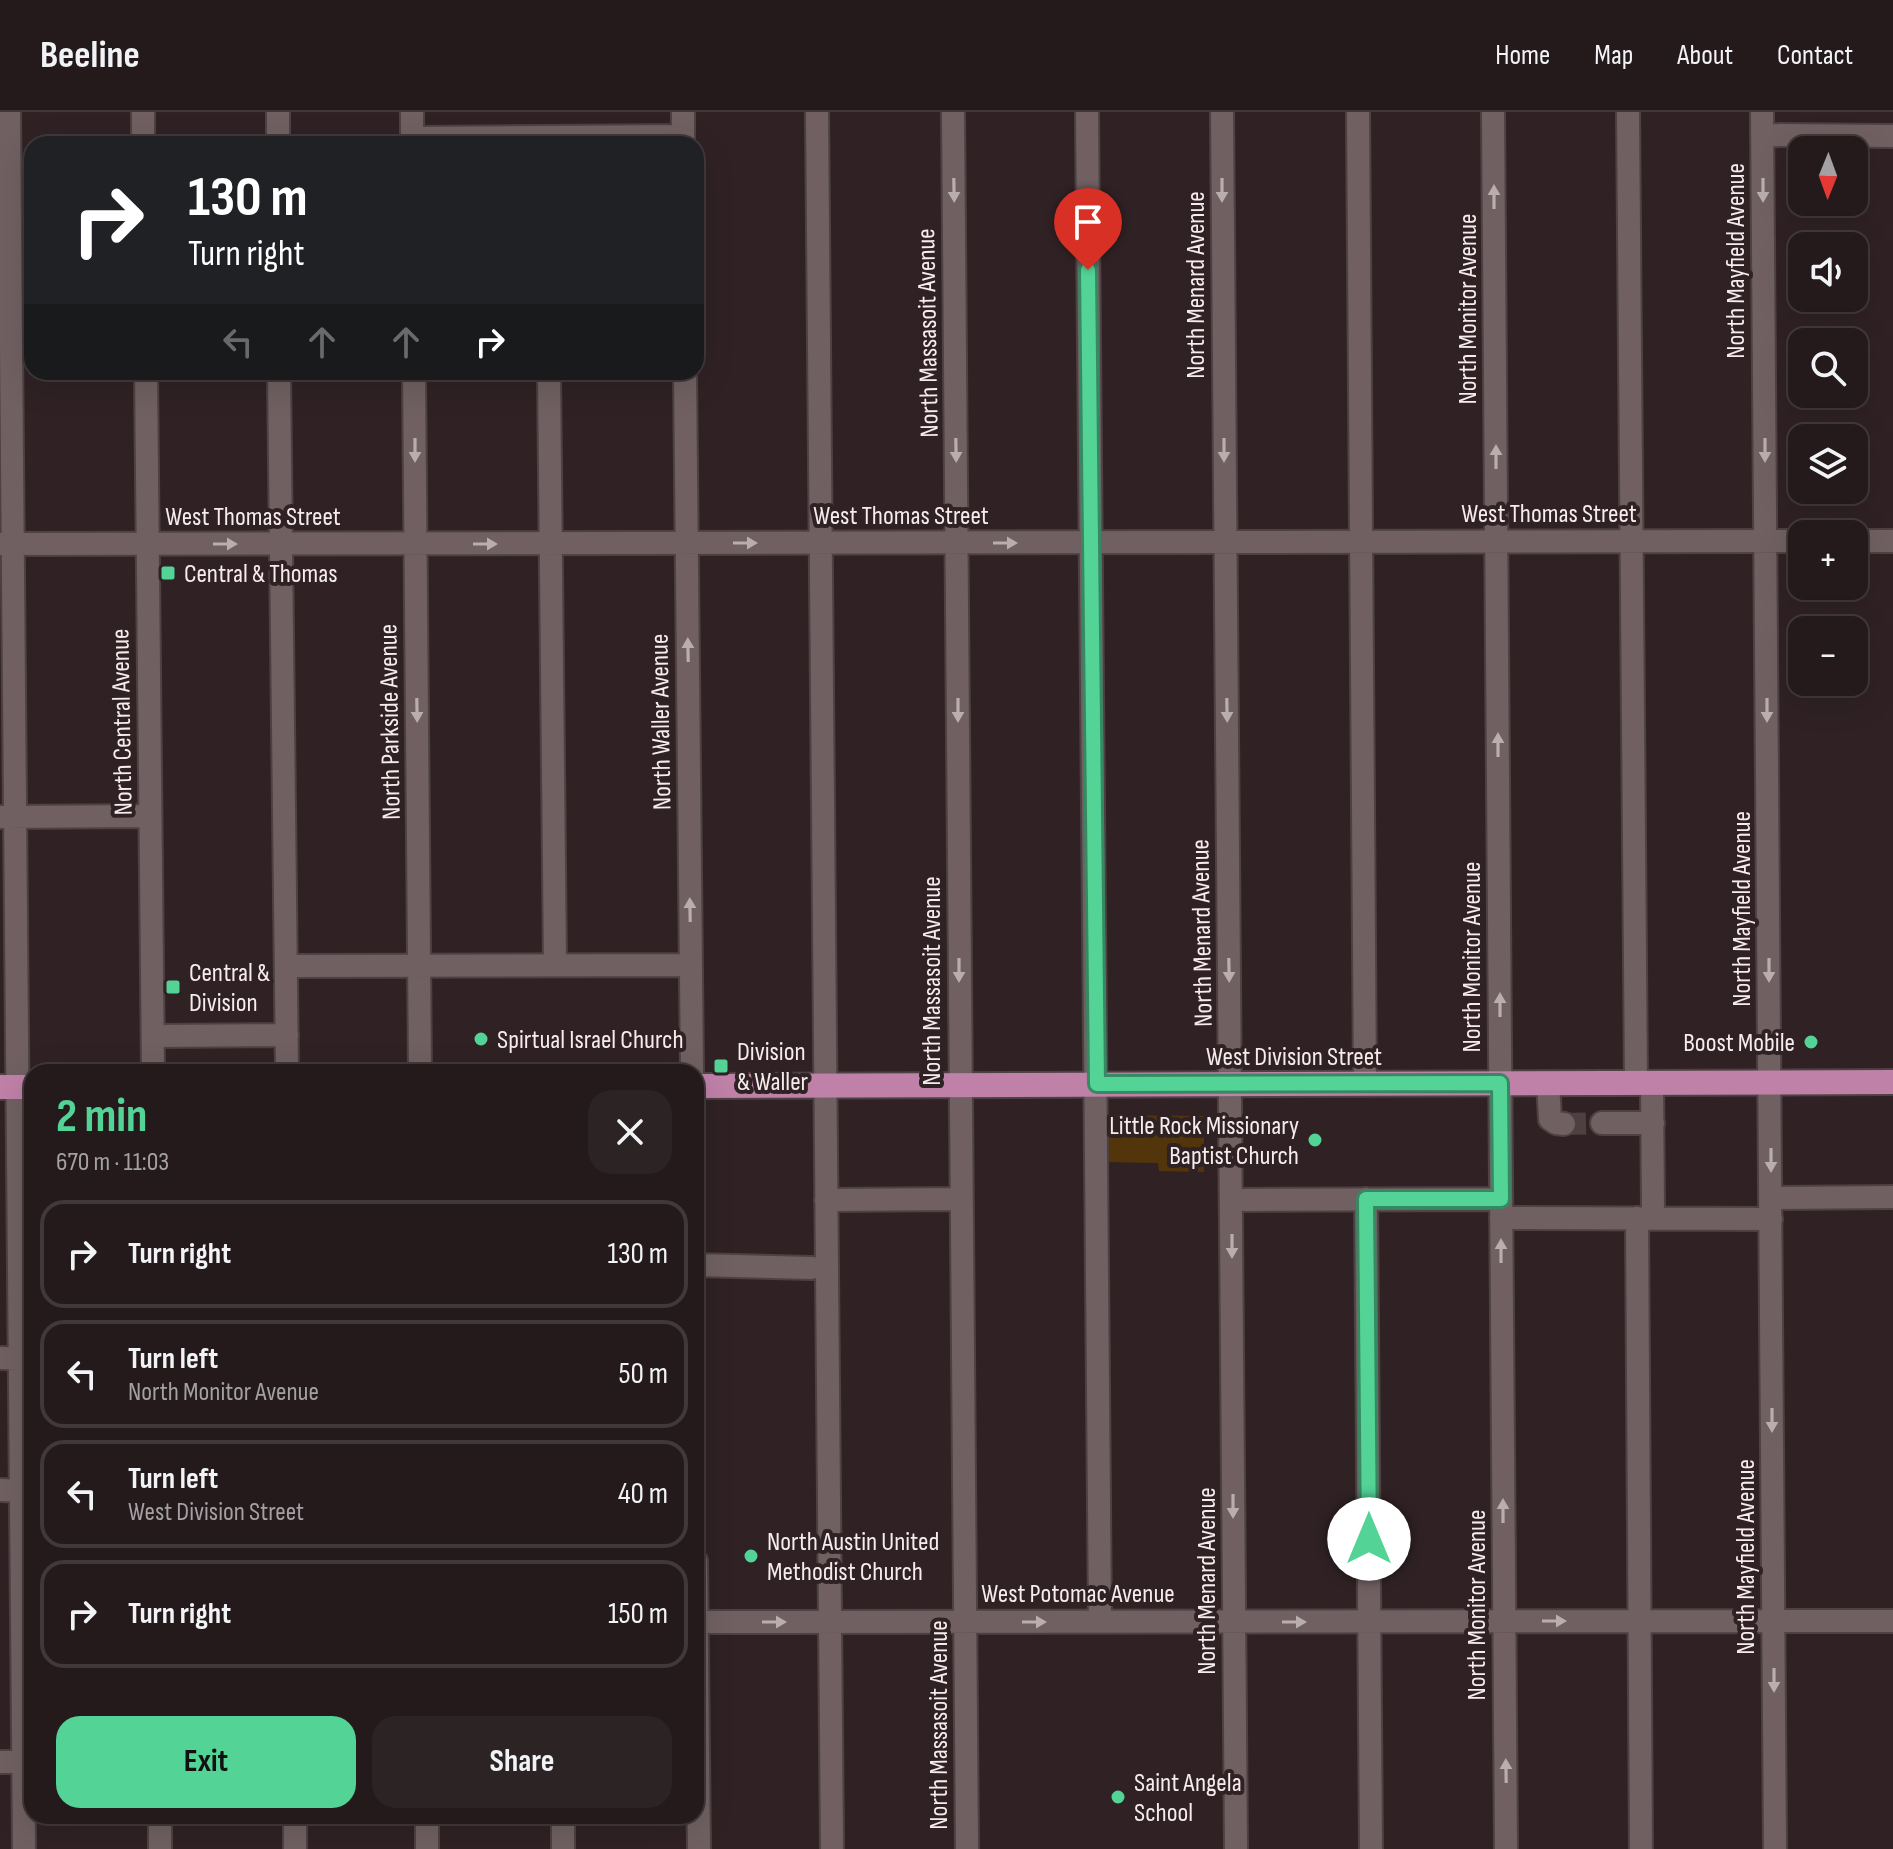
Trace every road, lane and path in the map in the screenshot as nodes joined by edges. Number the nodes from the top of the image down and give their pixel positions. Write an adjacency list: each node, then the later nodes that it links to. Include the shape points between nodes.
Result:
1 (9, 112): 20 (street)
2 (143, 112): 15 (street)
3 (278, 112): 16 (street)
4 (412, 112): 17 (street)
5 (683, 112): 18 (street)
6 (817, 112): 39 (street)
7 (953, 112): 40 (street, North Massasoit Avenue, one-way to 40)
8 (1087, 112): 33 (street)
9 (1222, 112): 34 (street, North Menard Avenue, one-way to 34)
10 (1358, 112): 35 (street)
11 (1493, 112): 36 (street, North Monitor Avenue, one-way to 11)
12 (1628, 112): 28 (street)
13 (1762, 112): 14 (street, North Mayfield Avenue)
14 (1762, 135): 19 (street); 29 (street, North Mayfield Avenue, one-way to 29)
15 (143, 136)
16 (278, 136)
17 (412, 136)
18 (683, 136)
19 (1893, 136)
20 (5, 139): 21 (street)
21 (14, 273): 27 (street)
22 (146, 380): 42 (street, North Central Avenue)
23 (279, 380): 43 (street)
24 (414, 380): 44 (street, North Parkside Avenue, one-way to 44)
25 (549, 380): 37 (street)
26 (685, 380): 38 (street, North Waller Avenue)
27 (6, 408): 41 (street)
28 (1630, 541): 29 (street, West Thomas Street); 36 (street, West Thomas Street); 63 (street)
29 (1766, 541): 30 (street, West Thomas Street); 59 (street, North Mayfield Avenue, one-way to 59)
30 (1788, 541)
31 (1868, 541): 32 (street)
32 (1893, 541)
33 (1091, 542): 34 (street, West Thomas Street); 40 (street, West Thomas Street, one-way to 33); 64 (street)
34 (1225, 542): 35 (street, West Thomas Street); 65 (street, North Menard Avenue, one-way to 65)
35 (1362, 542): 36 (street, West Thomas Street); 66 (street)
36 (1496, 542): 61 (street, North Monitor Avenue, one-way to 36)
37 (551, 543): 38 (street, West Thomas Street); 44 (street, West Thomas Street, one-way to 37); 49 (street)
38 (687, 543): 39 (street, West Thomas Street, one-way to 39); 50 (street, North Waller Avenue, one-way to 38)
39 (822, 543): 40 (street, West Thomas Street); 67 (street)
40 (957, 543): 68 (street, North Massasoit Avenue, one-way to 68)
41 (7, 544): 42 (street, West Thomas Street); 45 (street)
42 (147, 544): 43 (street, West Thomas Street, one-way to 43); 46 (street, North Central Avenue)
43 (281, 544): 44 (street, West Thomas Street); 51 (street)
44 (416, 544): 52 (street, North Parkside Avenue, one-way to 52)
45 (8, 679): 47 (street)
46 (150, 816): 47 (street); 54 (street, North Central Avenue)
47 (8, 817): 48 (street)
48 (9, 951): 70 (street)
49 (555, 965): 50 (street); 52 (street)
50 (691, 965): 58 (street, North Waller Avenue)
51 (286, 966): 52 (street); 53 (street)
52 (419, 966): 57 (street, North Parkside Avenue)
53 (287, 1035): 54 (street); 56 (street)
54 (153, 1036): 55 (street, North Central Avenue)
55 (153, 1064)
56 (287, 1064)
57 (420, 1064)
58 (692, 1064)
59 (1770, 1082): 60 (main road, West Division Street); 63 (main road, West Division Street); 80 (street, North Mayfield Avenue, one-way to 80)
60 (1893, 1082)
61 (1500, 1083): 62 (main road, West Division Street); 66 (main road, West Division Street); 79 (street, North Monitor Avenue)
62 (1548, 1083): 63 (main road, West Division Street); 73 (street, via 1550,1119)
63 (1644, 1083): 72 (street)
64 (1097, 1084): 65 (main road, West Division Street); 68 (main road, West Division Street); 88 (street)
65 (1230, 1084): 66 (main road, West Division Street); 78 (street, North Menard Avenue)
66 (1365, 1084)
67 (825, 1085): 68 (main road, West Division Street); 69 (main road, West Division Street); 77 (street)
68 (960, 1085): 75 (street, North Massasoit Avenue)
69 (704, 1086)
70 (17, 1087): 82 (street)
71 (1602, 1123): 72 (street)
72 (1653, 1123): 81 (street)
73 (1564, 1124)
74 (1893, 1197): 80 (street)
75 (961, 1199): 77 (street); 87 (street, North Massasoit Avenue)
76 (1366, 1199): 78 (street); 79 (street); 90 (street)
77 (826, 1200): 97 (street)
78 (1231, 1200): 89 (street, North Menard Avenue, one-way to 89)
79 (1501, 1209): 81 (street); 91 (street, North Monitor Avenue, one-way to 79)
80 (1771, 1209): 81 (street); 93 (street, North Mayfield Avenue, one-way to 93)
81 (1645, 1214): 92 (street)
82 (10, 1221): 85 (street)
83 (704, 1265): 84 (street)
84 (812, 1268)
85 (18, 1359): 86 (street)
86 (11, 1490): 95 (street)
87 (966, 1621): 88 (street, West Potomac Avenue, one-way to 88); 97 (street, West Potomac Avenue); 112 (street, North Massasoit Avenue)
88 (1100, 1621): 89 (street, West Potomac Avenue)
89 (1234, 1621): 90 (street, West Potomac Avenue, one-way to 90); 113 (street, North Menard Avenue)
90 (1369, 1621): 91 (street, West Potomac Avenue); 114 (street)
91 (1504, 1621): 92 (street, West Potomac Avenue, one-way to 92); 115 (street, North Monitor Avenue, one-way to 91)
92 (1640, 1621): 93 (street, West Potomac Avenue); 116 (street)
93 (1773, 1621): 94 (street, West Potomac Avenue); 117 (street, North Mayfield Avenue, one-way to 117)
94 (1893, 1621)
95 (18, 1622): 99 (street)
96 (704, 1622): 97 (street, West Potomac Avenue, one-way to 97)
97 (831, 1622): 111 (street)
98 (0, 1762): 99 (street)
99 (24, 1762): 105 (street)
100 (160, 1824): 106 (street)
101 (295, 1824): 107 (street)
102 (427, 1824): 108 (street)
103 (563, 1824): 109 (street)
104 (699, 1824): 110 (street)
105 (24, 1849)
106 (160, 1849)
107 (295, 1849)
108 (427, 1849)
109 (563, 1849)
110 (699, 1849)
111 (832, 1849)
112 (967, 1849)
113 (1236, 1849)
114 (1371, 1849)
115 (1506, 1849)
116 (1641, 1849)
117 (1775, 1849)

